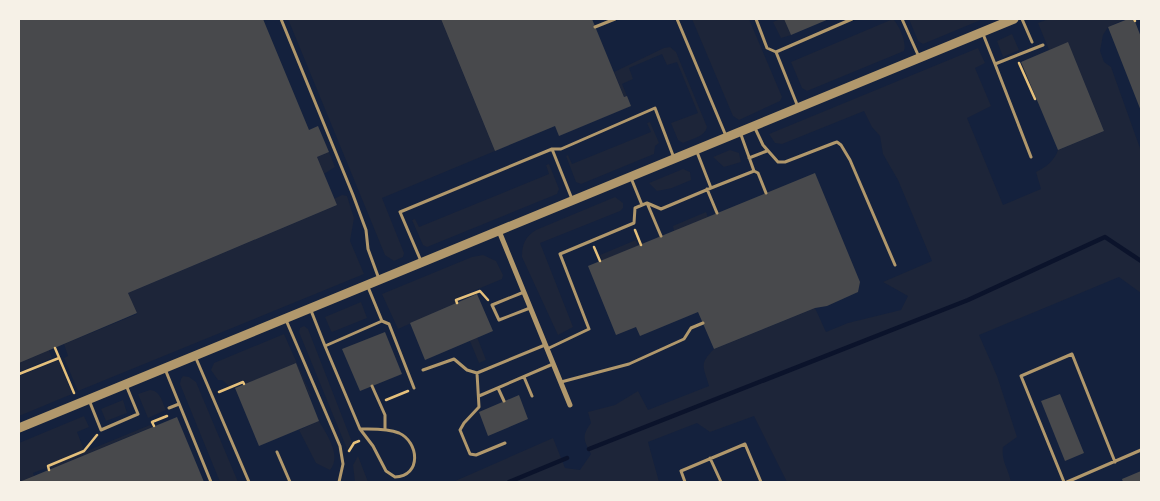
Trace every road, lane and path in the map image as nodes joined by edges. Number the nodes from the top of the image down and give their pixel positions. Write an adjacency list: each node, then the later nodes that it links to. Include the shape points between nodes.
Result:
1 (281, 19): 44 (lane, via 354,195)
2 (616, 19): 9 (lane)
3 (677, 19): 21 (lane)
4 (756, 19): 13 (lane, via 768,48)
5 (852, 19): 13 (lane)
6 (902, 19): 14 (lane)
7 (1014, 19): 10 (street)
8 (1022, 19): 11 (lane)
9 (595, 27)
10 (982, 32): 14 (street); 16 (lane)
11 (1032, 42)
12 (1043, 45): 16 (lane)
13 (776, 52): 18 (lane)
14 (919, 58): 18 (street)
15 (1019, 61): 17 (path)
16 (995, 64): 25 (lane)
17 (1035, 99)
18 (798, 107): 19 (street)
19 (754, 125): 20 (street); 24 (lane)
20 (739, 131): 21 (street); 27 (lane)
21 (726, 136): 23 (street)
22 (552, 149): 26 (lane, via 561,149 655,108); 32 (lane); 42 (lane, via 400,212)
23 (695, 149): 26 (street); 30 (lane)
24 (767, 151): 27 (lane); 43 (lane, via 782,163 837,142 841,145)
25 (1031, 157)
26 (674, 158): 29 (street)
27 (749, 158): 28 (lane)
28 (754, 171): 30 (lane); 31 (lane)
29 (630, 176): 32 (street); 34 (lane)
30 (709, 189): 33 (lane, via 661,208); 35 (lane)
31 (766, 193)
32 (573, 200): 36 (street)
33 (647, 203): 34 (lane); 37 (lane)
34 (642, 205): 55 (lane, via 635,208 634,223 560,254 589,329)
35 (717, 213)
36 (499, 230): 42 (street); 46 (street)
37 (661, 236)
38 (639, 239): 39 (path)
39 (641, 245)
40 (598, 256): 41 (path)
41 (600, 261)
42 (421, 262): 44 (street)
43 (895, 265)
44 (379, 279): 45 (street)
45 (367, 284): 49 (street); 52 (lane)
46 (524, 292): 48 (lane); 50 (street)
47 (457, 302): 48 (path, via 480,291)
48 (492, 305): 50 (lane, via 499,320)
49 (310, 308): 51 (street); 54 (lane)
50 (530, 308): 55 (street)
51 (285, 318): 57 (street); 91 (lane)
52 (382, 321): 54 (lane); 69 (lane, via 389,324)
53 (703, 323): 65 (lane, via 691,328 684,339 629,364)
54 (325, 346): 84 (lane)
55 (546, 347): 59 (street); 62 (lane)
56 (55, 348): 58 (path)
57 (194, 356): 60 (street); 72 (lane)
58 (59, 358): 63 (path); 71 (path)
59 (553, 364): 64 (lane); 65 (street)
60 (164, 368): 66 (street); 78 (lane)
61 (423, 370): 62 (lane, via 454,359)
62 (476, 373): 73 (lane)
63 (19, 374)
64 (524, 377): 70 (lane); 74 (lane)
65 (560, 382): 79 (street)
66 (126, 384): 75 (street); 85 (lane, via 138,414)
67 (244, 384): 72 (path)
68 (372, 386): 77 (lane)
69 (414, 388): 77 (path)
70 (498, 388): 73 (lane); 76 (lane)
71 (74, 393)
72 (212, 395): 96 (lane)
73 (479, 396): 88 (lane, via 480,407 460,430 467,450 476,456)
74 (532, 396)
75 (88, 399): 83 (street); 85 (lane)
76 (504, 401)
77 (380, 403): 86 (lane, via 386,419)
78 (179, 404): 80 (lane); 95 (lane)
79 (570, 405)
80 (169, 408)
81 (168, 415): 82 (path, via 152,422)
82 (154, 426)
83 (19, 428)
84 (360, 429): 86 (lane); 87 (lane)
85 (101, 430): 94 (path, via 84,451 48,466)
86 (385, 430): 87 (lane, via 400,433 414,449 414,464 406,474 395,476 386,471)
87 (367, 438): 91 (path, via 354,443)
88 (505, 443)
89 (1141, 450): 93 (lane)
90 (277, 452): 97 (lane)
91 (342, 455): 98 (lane)
92 (710, 458): 99 (lane, via 681,470); 100 (lane); 101 (lane, via 745,444)
93 (1115, 462): 102 (lane); 102 (lane, via 1072,354 1021,376)
94 (50, 470)
95 (210, 482)
96 (249, 482)
97 (290, 482)
98 (339, 482)
99 (685, 482)
100 (720, 482)
101 (761, 482)
102 (1065, 482)

